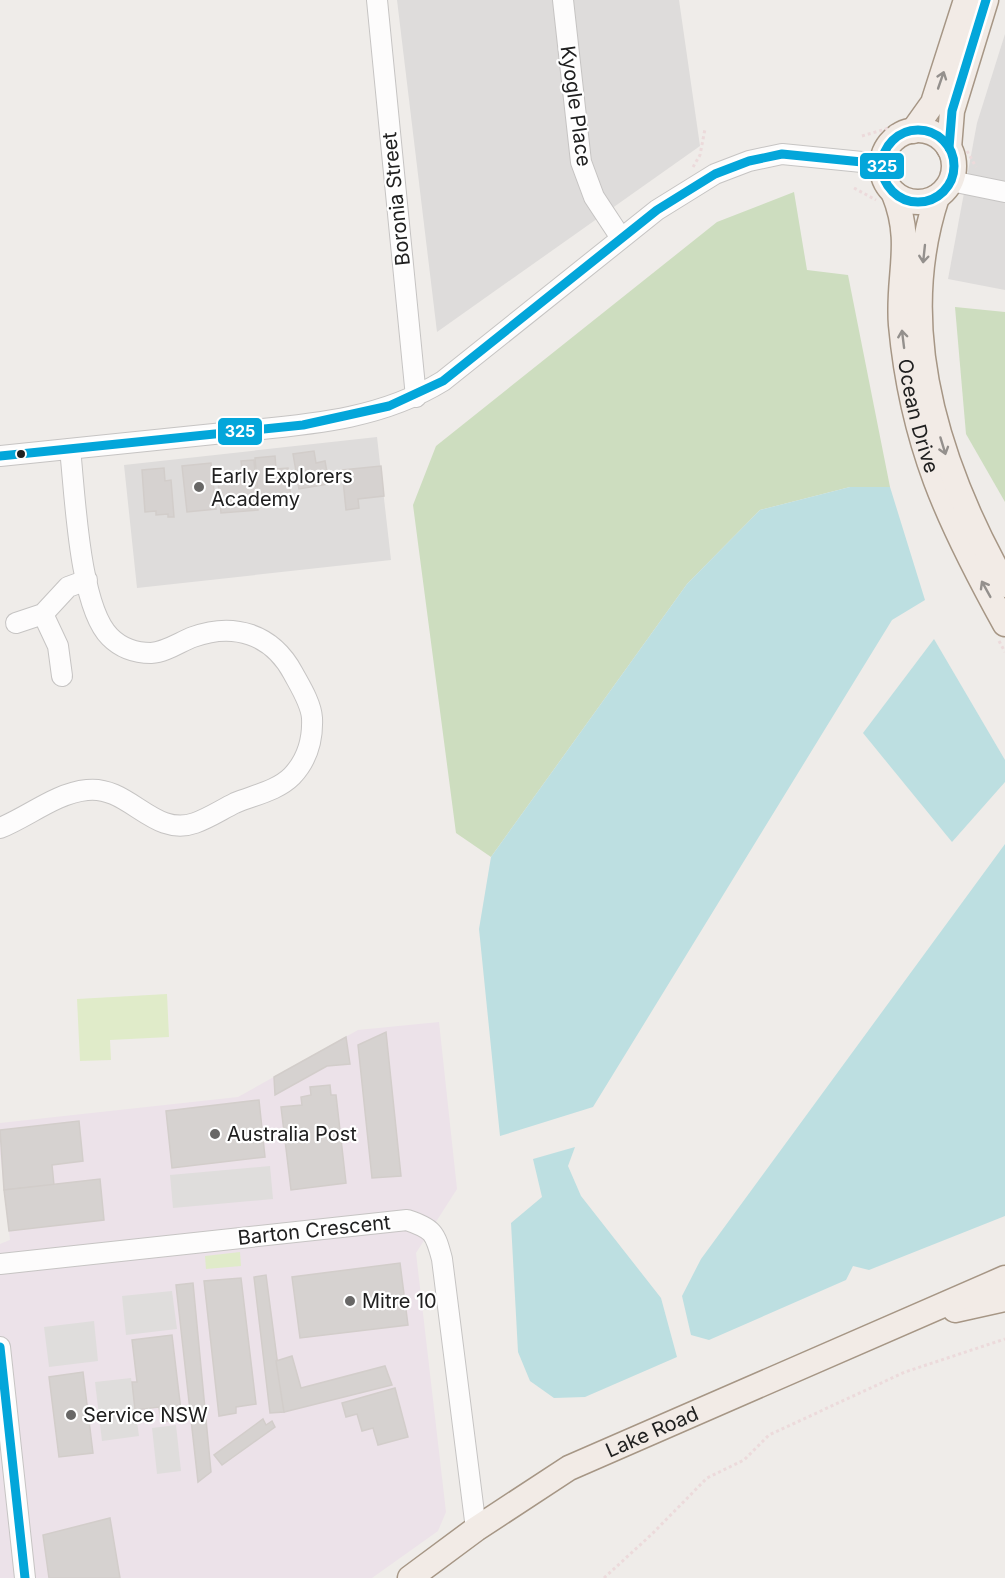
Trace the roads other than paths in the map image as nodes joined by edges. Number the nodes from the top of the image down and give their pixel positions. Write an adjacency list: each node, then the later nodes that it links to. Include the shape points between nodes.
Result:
1 (377, 0): 12 (street, Boronia Street)
2 (563, 0): 11 (street, Kyogle Place, via 581,162 594,196)
3 (966, 0): 5 (main road, one-way to 3, via 926,117 933,103)
4 (986, 0): 6 (main road, via 952,111)
5 (906, 127): 6 (main road, via 934,134); 7 (main road, via 892,142)
6 (949, 148): 8 (main road, via 954,159)
7 (882, 164): 10 (main road, via 885,180); 11 (street, via 782,154 749,161 685,190)
8 (944, 189): 9 (street); 10 (main road, via 915,202); 16 (main road, Ocean Drive, one-way to 16, via 926,235 919,317 929,400 962,500)
9 (1005, 192)
10 (894, 194): 19 (main road, Ocean Drive, one-way to 10, via 942,502 911,402 901,322 905,232)
11 (621, 238): 12 (street, via 443,381)
12 (416, 397): 13 (street, via 362,416 332,421)
13 (70, 449): 14 (street); 15 (street)
14 (0, 456)
15 (87, 580): 17 (street, via 68,587); 21 (street, via 90,597 108,636 122,647 152,653 211,631 227,630 261,637 274,646 288,663 311,714 308,753 286,782 192,824 159,823 125,798 87,790 65,796)
16 (1005, 585)
17 (43, 614): 18 (street); 20 (street, via 58,646)
18 (16, 623)
19 (1005, 624)
20 (62, 676)
21 (0, 828)
22 (0, 1264): 27 (street, Barton Crescent, via 406,1220 429,1227 442,1259)
23 (1005, 1278): 25 (main road, Lake Road)
24 (1005, 1299): 25 (main road, Lake Road)
25 (911, 1320): 27 (main road, Lake Road, via 569,1468)
26 (1, 1357): 28 (street)
27 (476, 1529): 29 (main road, Lake Road)
28 (25, 1578)
29 (410, 1578)

